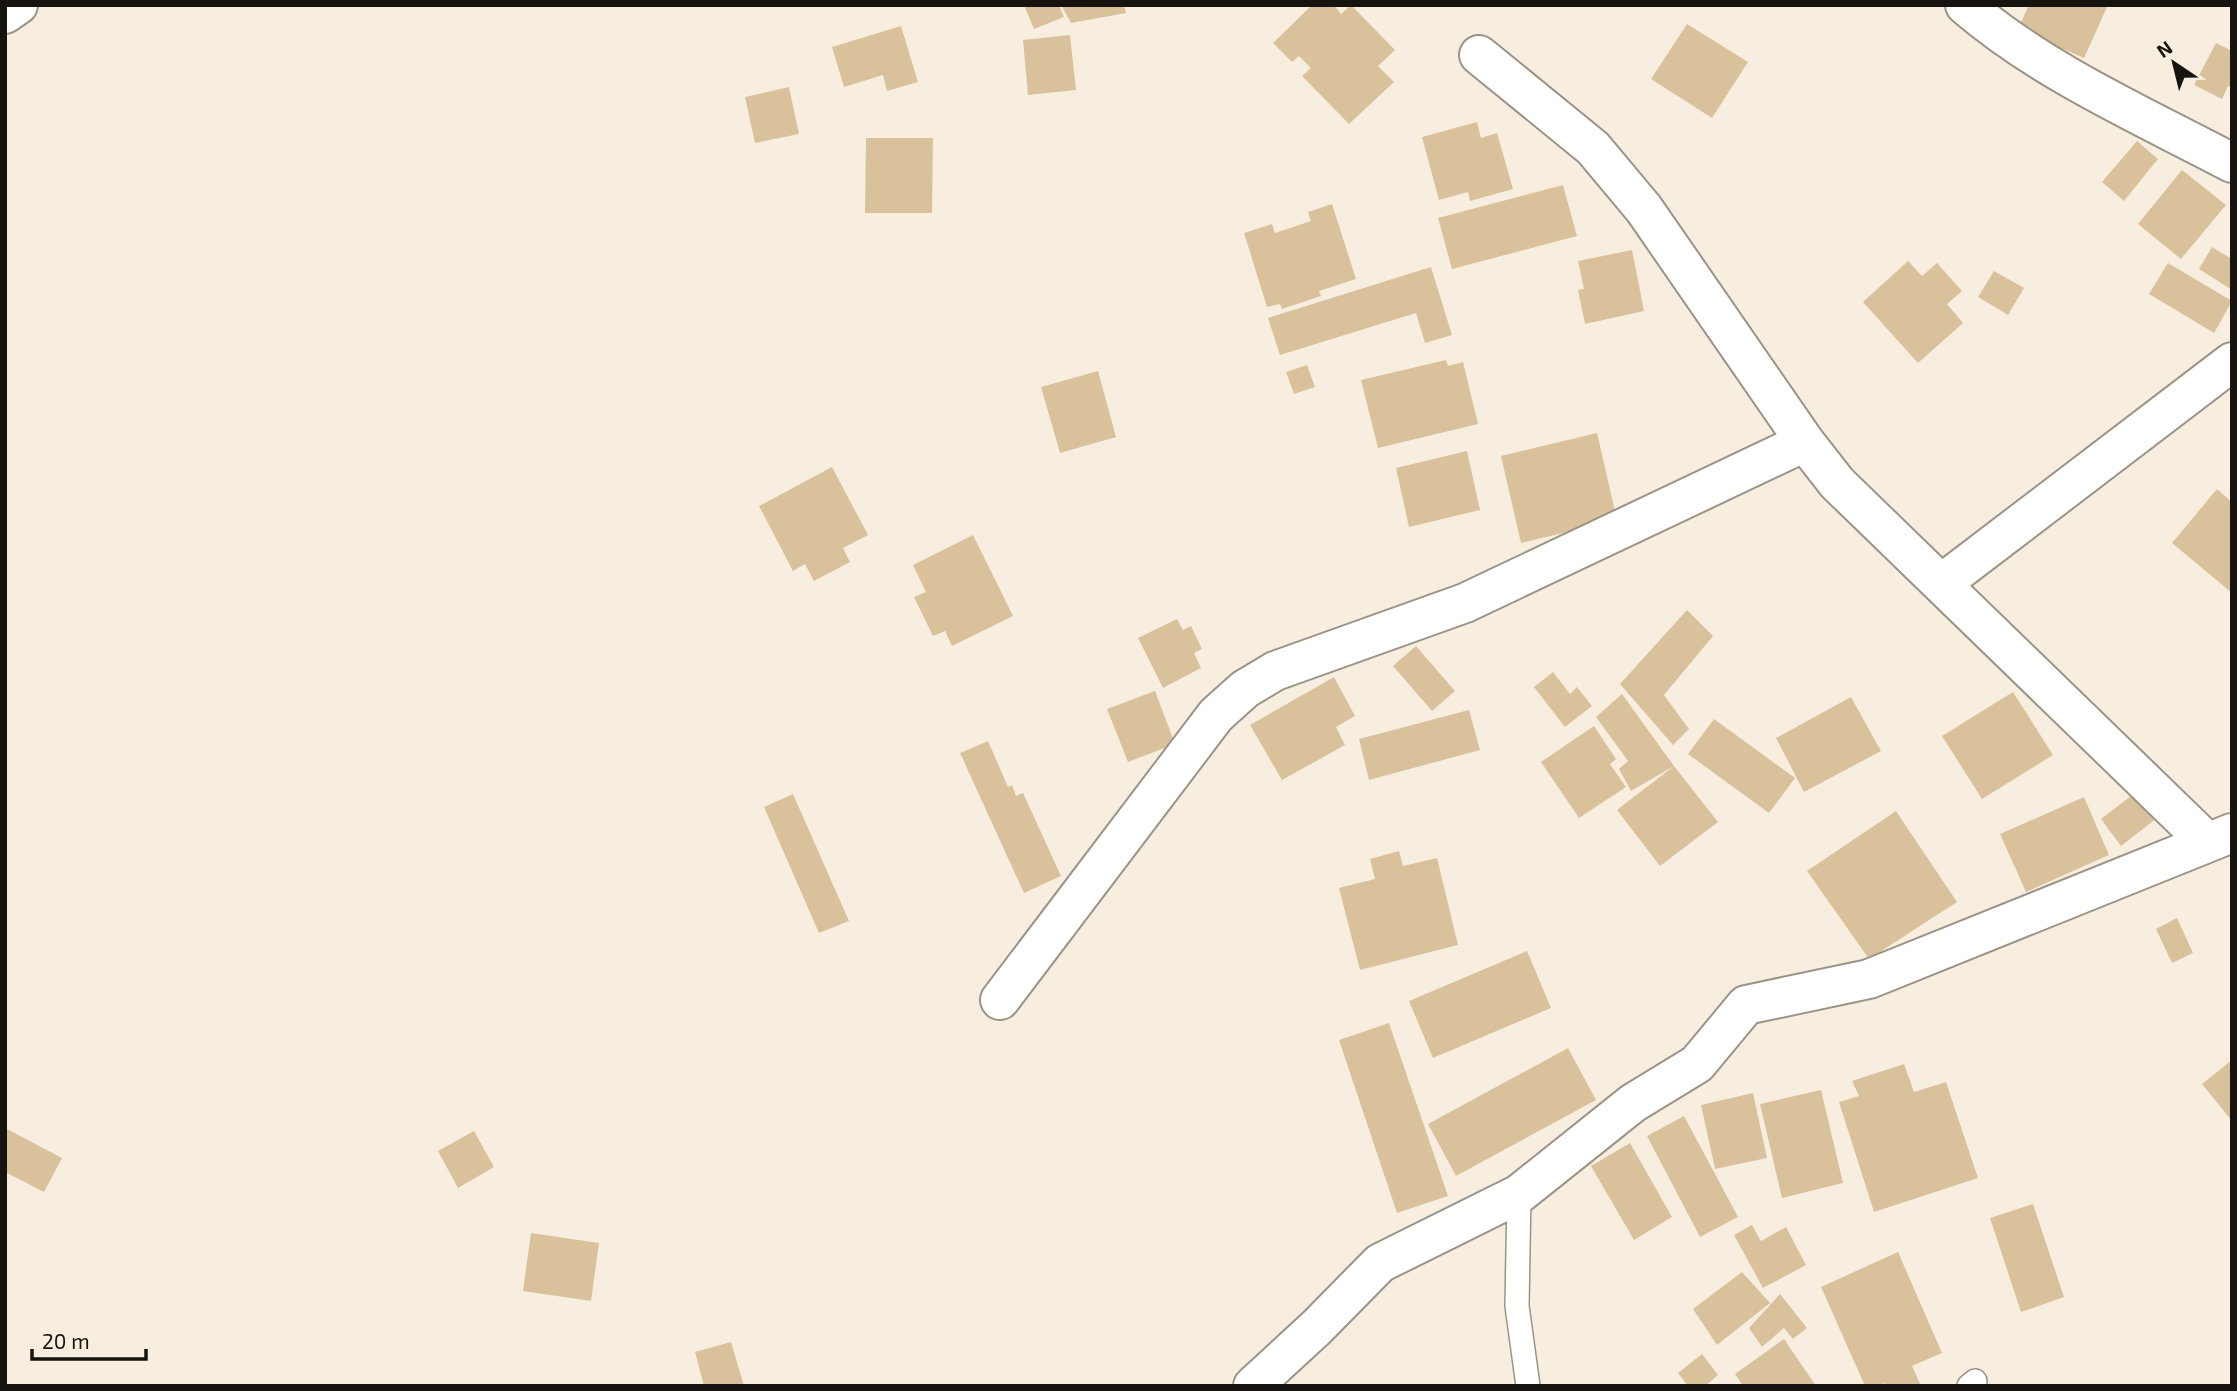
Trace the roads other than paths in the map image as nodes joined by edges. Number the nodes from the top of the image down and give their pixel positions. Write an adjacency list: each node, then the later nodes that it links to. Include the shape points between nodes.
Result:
1 (18, 5): 3 (street)
2 (1965, 5): 5 (street, via 2041,60)
3 (5, 14)
4 (1479, 55): 7 (street, via 1593,148 1622,181)
5 (2232, 163)
6 (2232, 362): 8 (street)
7 (1805, 442): 8 (street, via 1837,483); 10 (street, via 1465,603 1275,671 1245,689 1216,715)
8 (1941, 584): 9 (street)
9 (2219, 837): 11 (street, via 1870,979 1746,1005 1697,1064 1633,1103)
10 (1000, 1000)
11 (1519, 1194): 12 (street, via 1380,1262); 13 (lane, via 1517,1306)
12 (1253, 1386)
13 (1528, 1386)

